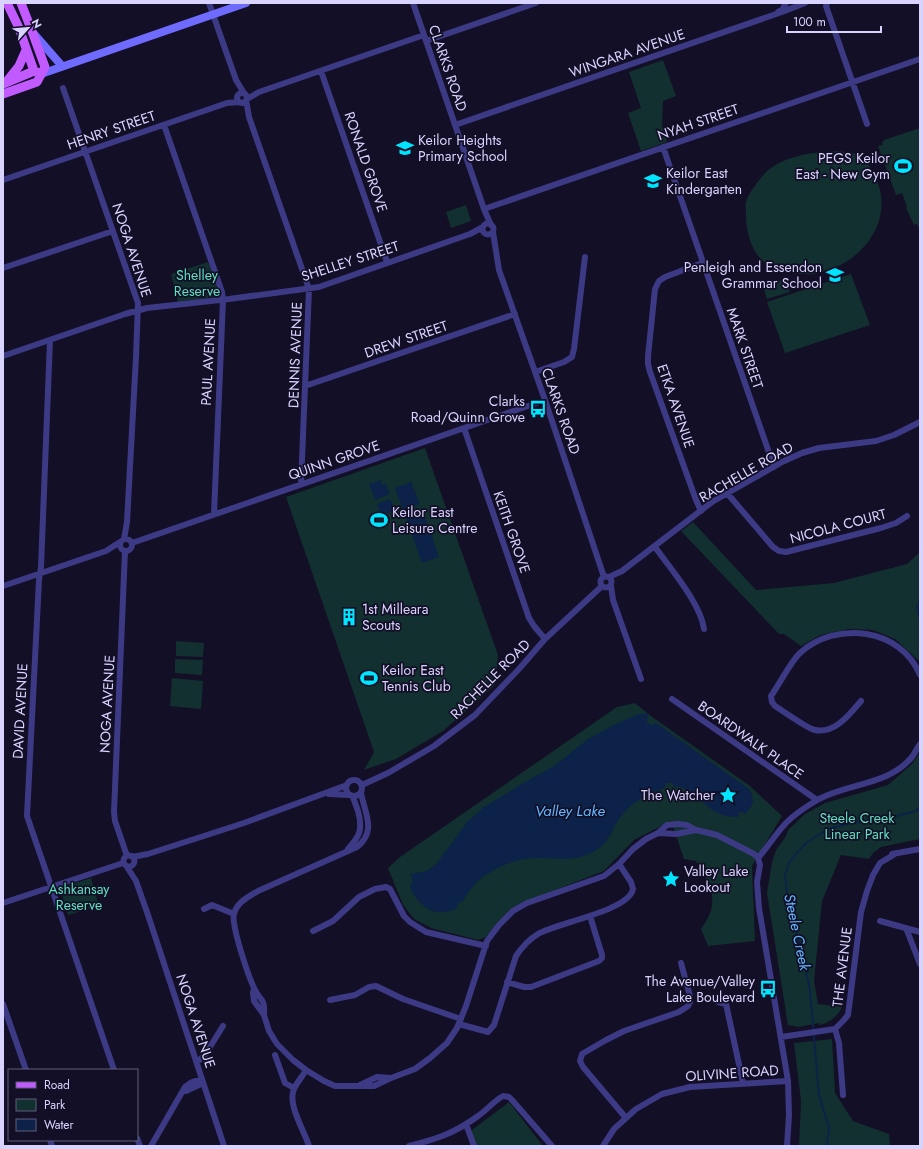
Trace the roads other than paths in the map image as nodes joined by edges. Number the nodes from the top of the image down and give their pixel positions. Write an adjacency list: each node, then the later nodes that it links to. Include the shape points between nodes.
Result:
1 (7, 3): 15 (main road)
2 (21, 3): 13 (main road)
3 (209, 3): 11 (street, DENNIS AVENUE)
4 (246, 3): 11 (main road)
5 (413, 3): 14 (street, CLARKS ROAD)
6 (536, 3): 14 (street, HENRY STREET)
7 (786, 3): 12 (street, via 782,10)
8 (805, 3): 10 (street, WINGARA AVENUE)
9 (825, 4): 20 (street)
10 (793, 5): 12 (street, WINGARA AVENUE)
11 (212, 14): 17 (main road); 24 (street, DENNIS AVENUE)
12 (775, 14): 27 (street, WINGARA AVENUE)
13 (33, 34): 17 (main road); 19 (main road, via 45,67)
14 (425, 38): 18 (street, HENRY STREET); 27 (street, CLARKS ROAD)
15 (26, 50): 19 (main road); 21 (main road, via 19,66)
16 (920, 59): 20 (street, NYAH STREET)
17 (62, 66): 19 (main road)
18 (321, 71): 24 (street, HENRY STREET); 36 (street, RONALD GROVE)
19 (37, 73): 21 (main road); 23 (main road, via 37,82)
20 (853, 82): 25 (street); 28 (street, NYAH STREET)
21 (5, 83)
22 (63, 88): 29 (street, NOGA AVENUE)
23 (3, 94)
24 (242, 98): 26 (street, HENRY STREET); 39 (street, DENNIS AVENUE)
25 (867, 124)
26 (164, 125): 29 (street, HENRY STREET); 40 (street, PAUL AVENUE)
27 (455, 125): 31 (street, CLARKS ROAD)
28 (663, 147): 31 (street, NYAH STREET); 37 (street, MARK STREET)
29 (86, 152): 30 (street, HENRY STREET); 33 (street, NOGA AVENUE)
30 (3, 180)
31 (484, 209): 32 (street, CLARKS ROAD)
32 (486, 229): 34 (street, CLARKS ROAD); 34 (street, CLARKS ROAD, via 493,227); 36 (street, SHELLEY STREET)
33 (113, 231): 38 (street); 41 (street, NOGA AVENUE, via 138,303)
34 (496, 252): 42 (street, CLARKS ROAD, via 499,270)
35 (585, 257): 45 (street, via 572,357)
36 (387, 262): 39 (street, SHELLEY STREET)
37 (702, 263): 50 (street, MARK STREET); 53 (street, ETKA AVENUE, via 659,281 655,289 648,356 653,379)
38 (3, 268)
39 (309, 289): 40 (street, SHELLEY STREET); 46 (street, DENNIS AVENUE)
40 (223, 300): 41 (street, SHELLEY STREET); 54 (street, PAUL AVENUE)
41 (138, 310): 43 (street, SHELLEY STREET); 56 (street, NOGA AVENUE)
42 (515, 314): 45 (street, CLARKS ROAD); 46 (street, DREW STREET)
43 (50, 340): 44 (street, SHELLEY STREET); 60 (street, DAVID AVENUE)
44 (3, 356)
45 (535, 372): 47 (street, CLARKS ROAD)
46 (305, 386): 51 (street, DENNIS AVENUE)
47 (545, 400): 49 (street, QUINN GROVE); 61 (street, CLARKS ROAD)
48 (920, 422): 50 (street, RACHELLE ROAD, via 876,441 819,448 802,453)
49 (464, 428): 51 (street, QUINN GROVE); 64 (street, KEITH GROVE, via 529,618)
50 (774, 467): 52 (street, RACHELLE ROAD)
51 (301, 484): 54 (street, QUINN GROVE)
52 (727, 493): 53 (street, RACHELLE ROAD); 55 (street, NICOLA COURT, via 772,547 786,552 881,528)
53 (701, 511): 57 (street, RACHELLE ROAD)
54 (214, 514): 56 (street, QUINN GROVE)
55 (907, 516)
56 (126, 541): 58 (street, NOGA AVENUE, via 120,546); 58 (street, via 131,548); 59 (street, QUINN GROVE)
57 (655, 547): 61 (street, RACHELLE ROAD); 63 (street, via 693,601)
58 (124, 550): 59 (street, QUINN GROVE); 83 (street, NOGA AVENUE, via 114,812)
59 (106, 551): 60 (street, QUINN GROVE)
60 (39, 574): 62 (street, QUINN GROVE); 85 (street, DAVID AVENUE, via 27,816)
61 (607, 583): 64 (street, RACHELLE ROAD); 66 (street, CLARKS ROAD)
62 (3, 586)
63 (704, 629)
64 (545, 639): 71 (street, RACHELLE ROAD, via 520,669 470,719 434,746)
65 (920, 675): 68 (street, via 910,657 882,638 864,633 844,632 827,636 799,654 771,696 775,706 814,730 834,727)
66 (641, 679)
67 (672, 699): 75 (street, BOARDWALK PLACE)
68 (861, 701)
69 (920, 744): 75 (street, via 912,757 899,769 880,779)
70 (347, 785): 71 (street, via 354,780); 72 (street); 74 (street)
71 (362, 785): 73 (street)
72 (326, 794): 74 (street); 83 (street)
73 (361, 794): 74 (street); 77 (street)
74 (351, 795): 76 (street)
75 (817, 800): 82 (street, via 786,823)
76 (360, 825): 77 (street); 81 (street, via 356,840)
77 (368, 826): 81 (street, via 363,842)
78 (696, 830): 79 (street, via 676,834); 79 (street, via 687,825 676,824 667,825); 82 (street, via 717,835)
79 (658, 833): 84 (street, via 633,849)
80 (920, 849): 103 (street, THE AVENUE, via 887,855 876,863 861,912 848,1015)
81 (347, 850): 88 (street, via 243,899)
82 (758, 858): 104 (street, via 759,908)
83 (130, 862): 85 (street); 106 (street, NOGA AVENUE)
84 (620, 864): 89 (street, via 632,882 633,893 617,905); 94 (street, via 604,876 527,903 513,911 499,925)
85 (51, 888): 86 (street); 108 (street, DAVID AVENUE)
86 (3, 903)
87 (204, 909): 88 (street, via 212,906)
88 (234, 914): 109 (street, via 236,936 254,989 254,1001 278,1044)
89 (590, 916): 97 (street, via 530,939 516,956); 97 (street, via 602,954 599,962 531,987)
90 (880, 921): 91 (street)
91 (906, 928): 93 (street); 96 (street)
92 (313, 931): 94 (street, via 333,921 359,897 386,887 404,916 426,932)
93 (920, 932)
94 (486, 946): 101 (street)
95 (681, 963): 115 (street, via 690,996 688,1006 679,1012 606,1040 580,1057 583,1067)
96 (920, 964)
97 (507, 982): 101 (street, via 494,1025 488,1032)
98 (330, 1000): 101 (street, via 355,995 376,986)
99 (718, 1002): 112 (street, via 726,1004)
100 (3, 1004): 107 (street)
101 (460, 1021): 109 (street, via 447,1043 430,1058 415,1069 374,1086 335,1086)
102 (224, 1026): 106 (street)
103 (834, 1029): 104 (street); 114 (street, via 839,1043)
104 (781, 1037): 111 (street)
105 (275, 1055): 113 (street, via 285,1083)
106 (197, 1062): 110 (street, NOGA AVENUE)
107 (26, 1069)
108 (114, 1069)
109 (306, 1070): 113 (street)
110 (202, 1081): 117 (street, via 192,1082 185,1087); 118 (street, NOGA AVENUE)
111 (788, 1081): 112 (street, OLIVINE ROAD); 124 (street)
112 (743, 1083): 115 (street, OLIVINE ROAD, via 675,1090 648,1101)
113 (294, 1088): 119 (street, via 294,1110)
114 (843, 1095)
115 (626, 1118): 123 (street, OLIVINE ROAD, via 614,1129)
116 (466, 1124): 120 (street, via 441,1137); 121 (street); 122 (street, via 482,1114 499,1098 506,1096)
117 (151, 1146)
118 (224, 1146)
119 (309, 1146)
120 (409, 1146)
121 (474, 1146)
122 (552, 1146)
123 (603, 1146)
124 (787, 1146)

